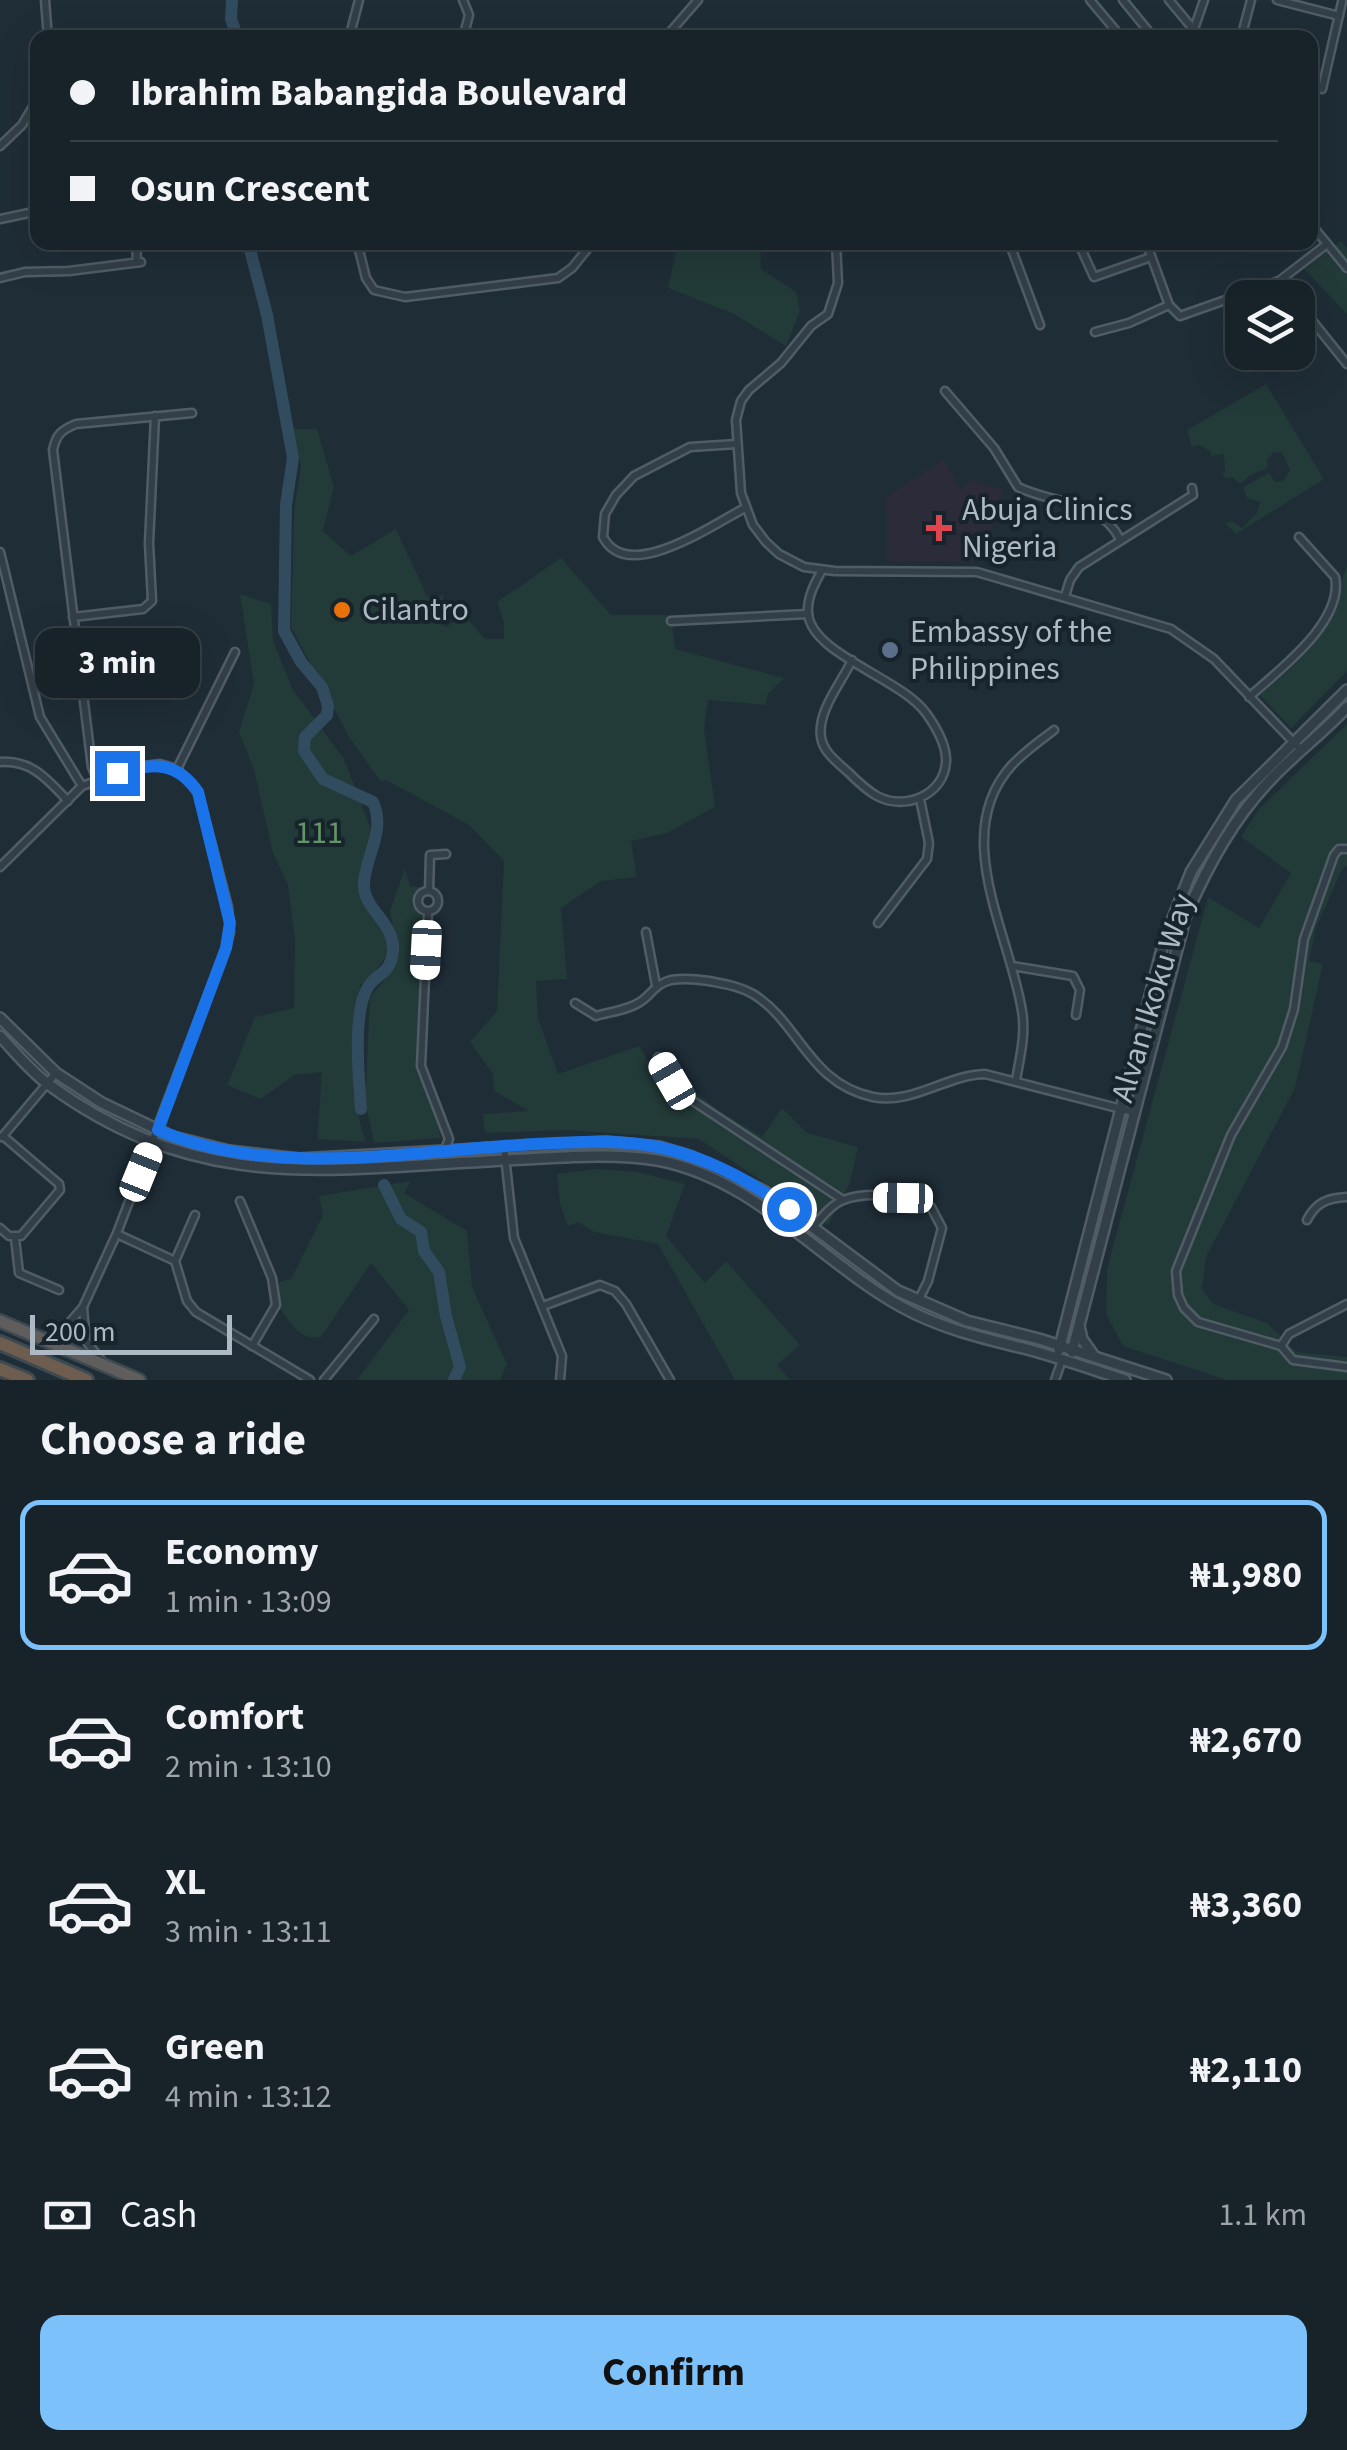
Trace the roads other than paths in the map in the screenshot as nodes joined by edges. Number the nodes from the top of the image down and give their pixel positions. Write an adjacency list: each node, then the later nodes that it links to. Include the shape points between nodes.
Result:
1 (45, 0): 13 (street)
2 (359, 0): 14 (street)
3 (463, 0): 15 (street, via 469,15)
4 (698, 0): 16 (street)
5 (1090, 0): 17 (street)
6 (1124, 0): 18 (street)
7 (1168, 0): 19 (street)
8 (1204, 0): 20 (street)
9 (1250, 0): 21 (street)
10 (1276, 0): 12 (street)
11 (1342, 2): 12 (street)
12 (1338, 16): 22 (street)
13 (47, 30)
14 (351, 30)
15 (464, 30)
16 (672, 30)
17 (1115, 30)
18 (1147, 30)
19 (1189, 30)
20 (1193, 30)
21 (1243, 30)
22 (1322, 90)
23 (30, 112): 24 (street)
24 (0, 146)
25 (30, 213): 26 (street)
26 (0, 219)
27 (1318, 233): 28 (street)
28 (1327, 244): 37 (street); 39 (street)
29 (137, 250): 38 (street, via 139,262)
30 (359, 250): 31 (street, via 374,290 405,297 558,278)
31 (587, 250)
32 (836, 250): 49 (street, via 838,283 828,314 749,390 736,420)
33 (1012, 250): 42 (street)
34 (1082, 250): 36 (street, via 1094,277)
35 (1149, 250): 36 (street)
36 (1152, 258): 41 (street)
37 (1347, 268)
38 (0, 278)
39 (1279, 280)
40 (1225, 301): 41 (street, via 1187,315 1174,314)
41 (1169, 305): 44 (street)
42 (1040, 325)
43 (1315, 325): 45 (street)
44 (1095, 332)
45 (1347, 364)
46 (945, 390): 53 (street, via 1018,488 1097,512)
47 (192, 412): 48 (street)
48 (155, 416): 58 (street, via 152,601 144,608); 58 (street, via 76,424 55,438)
49 (737, 444): 51 (street); 51 (street, via 690,447 634,476 605,514 603,537 612,550 647,556)
50 (1192, 488): 53 (street, via 1192,495)
51 (746, 508): 55 (street, via 779,554)
52 (1300, 537): 63 (street, via 1335,577 1333,602 1316,634)
53 (1120, 539): 56 (street, via 1078,567)
54 (0, 552): 71 (street, via 40,717)
55 (822, 570): 56 (street, via 959,570); 57 (street)
56 (1065, 596): 63 (street, via 1172,629 1205,651)
57 (808, 614): 59 (street); 61 (street, via 817,636)
58 (73, 617): 70 (street)
59 (672, 621)
60 (235, 652): 69 (street)
61 (852, 660): 72 (street, via 905,691 940,736 945,770); 72 (street, via 828,707 821,730 825,748 877,796)
62 (1347, 690): 66 (street, Alvan Ikoku Way)
63 (1249, 698): 66 (street)
64 (1347, 707): 67 (street, Alvan Ikoku Way)
65 (1054, 730): 81 (street, via 1010,768 987,814 990,899)
66 (1292, 742): 67 (street); 91 (street, Alvan Ikoku Way, via 1236,800 1191,872 1164,941)
67 (1300, 750): 92 (street, Alvan Ikoku Way, via 1248,806 1204,877 1177,944)
68 (0, 762): 73 (street, via 32,767)
69 (176, 768): 70 (street, via 136,767); 93 (street, via 198,792 230,932)
70 (97, 779): 71 (street)
71 (82, 786): 73 (street)
72 (920, 799): 79 (street, via 927,859)
73 (68, 801): 76 (street)
74 (1347, 849): 123 (street, via 1334,855 1304,939 1282,1046 1231,1134 1176,1271 1178,1296 1198,1322)
75 (446, 854): 77 (street, via 430,855)
76 (0, 866)
77 (429, 892): 78 (street, via 438,904); 78 (street, via 418,901)
78 (428, 912): 97 (street, via 421,1066 450,1139)
79 (878, 923)
80 (646, 932): 82 (street)
81 (1012, 966): 84 (street, via 1073,976 1080,990); 89 (street, via 1023,1028)
82 (656, 985): 83 (street, via 638,1004 596,1016); 89 (street, via 696,979 750,992 825,1073 876,1098 973,1075)
83 (575, 1003)
84 (1076, 1016)
85 (0, 1018): 88 (street)
86 (0, 1036): 90 (street)
87 (658, 1057): 100 (street, via 693,1100)
88 (56, 1073): 90 (street); 93 (street)
89 (1016, 1080): 91 (street)
90 (47, 1083): 94 (street); 95 (street)
91 (1120, 1108): 92 (street); 116 (street, Alvan Ikoku Way)
92 (1133, 1112): 117 (street, Alvan Ikoku Way)
93 (158, 1130): 95 (street); 97 (street, via 209,1147 282,1158)
94 (1, 1138): 107 (street, via 60,1190)
95 (153, 1142): 98 (street, via 243,1167 297,1172); 106 (street)
96 (504, 1146): 97 (street); 98 (street); 104 (street, via 606,1142 659,1148 745,1180)
97 (445, 1150)
98 (508, 1160): 112 (street, via 514,1238); 126 (street, via 632,1157 703,1175 768,1209 901,1306 950,1328)
99 (1347, 1196): 103 (street, via 1326,1200)
100 (843, 1200): 104 (street); 110 (street, via 903,1198 937,1213 938,1252)
101 (240, 1201): 121 (street, via 272,1278 276,1305)
102 (196, 1215): 108 (street)
103 (1307, 1220)
104 (813, 1227): 110 (street)
105 (0, 1228): 107 (street)
106 (117, 1234): 108 (street); 113 (street)
107 (15, 1238): 109 (street, via 19,1273)
108 (176, 1260): 121 (street, via 196,1312)
109 (58, 1290)
110 (918, 1301): 119 (street)
111 (1347, 1304): 123 (street, via 1288,1334)
112 (543, 1306): 135 (street, via 562,1356); 136 (street, via 600,1285 615,1290)
113 (83, 1307): 118 (street, via 58,1336); 129 (street, via 86,1341)
114 (374, 1319): 134 (street)
115 (0, 1321): 118 (highway)
116 (1066, 1322): 119 (street); 122 (street, Alvan Ikoku Way)
117 (1078, 1324): 124 (street, Alvan Ikoku Way); 125 (street)
118 (30, 1334): 129 (highway)
119 (1039, 1339): 122 (street)
120 (0, 1342): 131 (highway)
121 (252, 1346): 133 (street)
122 (1060, 1346): 124 (street); 126 (street, Alvan Ikoku Way)
123 (1281, 1346): 127 (street, via 1293,1360)
124 (1072, 1349): 125 (street); 126 (street, Alvan Ikoku Way)
125 (1095, 1357): 139 (street)
126 (1062, 1360): 137 (street); 138 (street)
127 (1347, 1368)
128 (0, 1369): 130 (highway)
129 (112, 1369): 132 (highway)
130 (26, 1380)
131 (86, 1380)
132 (138, 1380)
133 (310, 1380)
134 (324, 1380)
135 (560, 1380)
136 (670, 1380)
137 (1055, 1380)
138 (1125, 1380)
139 (1166, 1380)

